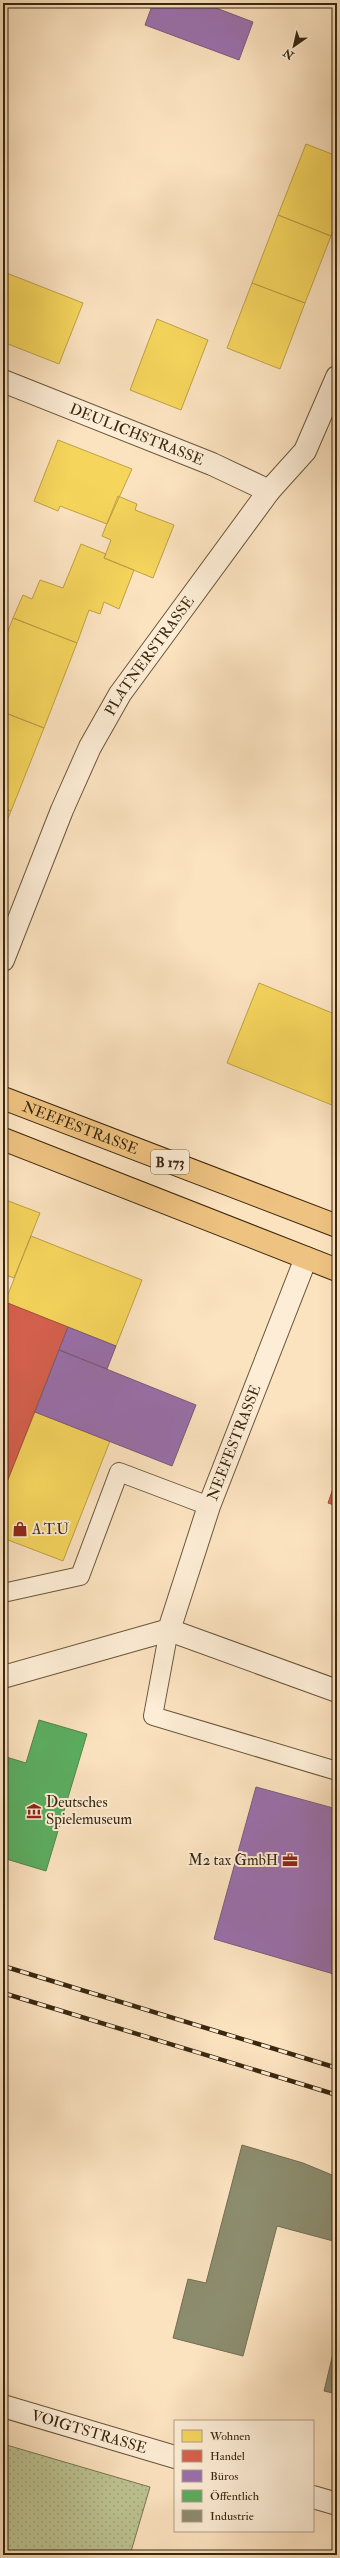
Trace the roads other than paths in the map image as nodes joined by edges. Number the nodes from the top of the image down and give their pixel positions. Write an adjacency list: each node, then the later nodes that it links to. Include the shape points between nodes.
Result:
1 (337, 377): 3 (street, PLATNERSTRASSE)
2 (3, 381): 4 (street, DEULICHSTRASSE, via 212,464)
3 (332, 401): 4 (street, PLATNERSTRASSE, via 305,451)
4 (269, 491): 5 (street, PLATNERSTRASSE, via 116,701 90,747 62,810)
5 (3, 960)
6 (3, 1098): 8 (main road, NEEFESTRASSE / B 173)
7 (3, 1139): 9 (main road, B 173)
8 (337, 1226)
9 (306, 1258): 10 (main road, B 173); 11 (street, NEEFESTRASSE)
10 (337, 1270)
11 (209, 1506): 12 (lane, via 119,1472 80,1576); 13 (street, NEEFESTRASSE)
12 (3, 1593)
13 (169, 1630): 14 (street); 15 (street); 16 (lane, via 153,1716)
14 (3, 1677)
15 (337, 1691)
16 (337, 1771)
17 (3, 2406): 18 (street, VOIGTSTRASSE)
18 (174, 2457)
19 (314, 2497): 20 (street)
20 (337, 2504)

